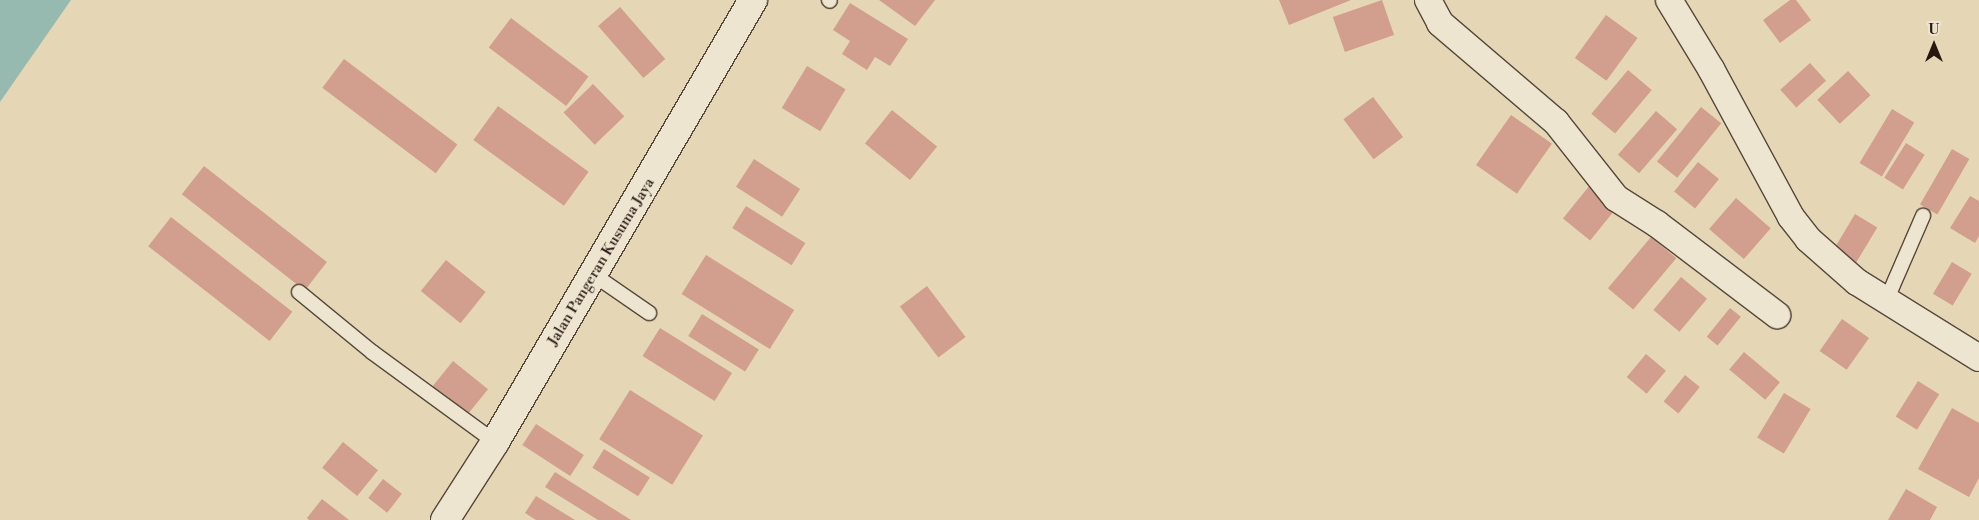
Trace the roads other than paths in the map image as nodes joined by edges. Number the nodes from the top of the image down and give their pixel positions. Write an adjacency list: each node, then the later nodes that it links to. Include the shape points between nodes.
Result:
1 (753, 0): 5 (street, Jalan Pangeran Kusuma Jaya)
2 (1428, 0): 9 (street, via 1440,23 1556,122 1616,198 1657,224)
3 (1669, 0): 7 (street, via 1711,69 1791,217 1827,259)
4 (1922, 216): 7 (lane)
5 (594, 275): 8 (lane); 11 (street, Jalan Pangeran Kusuma Jaya)
6 (299, 292): 11 (lane, via 372,352)
7 (1886, 301): 10 (street)
8 (650, 313)
9 (1777, 315)
10 (1979, 358)
11 (495, 442): 12 (street, Jalan Pangeran Kusuma Jaya)
12 (445, 520)

